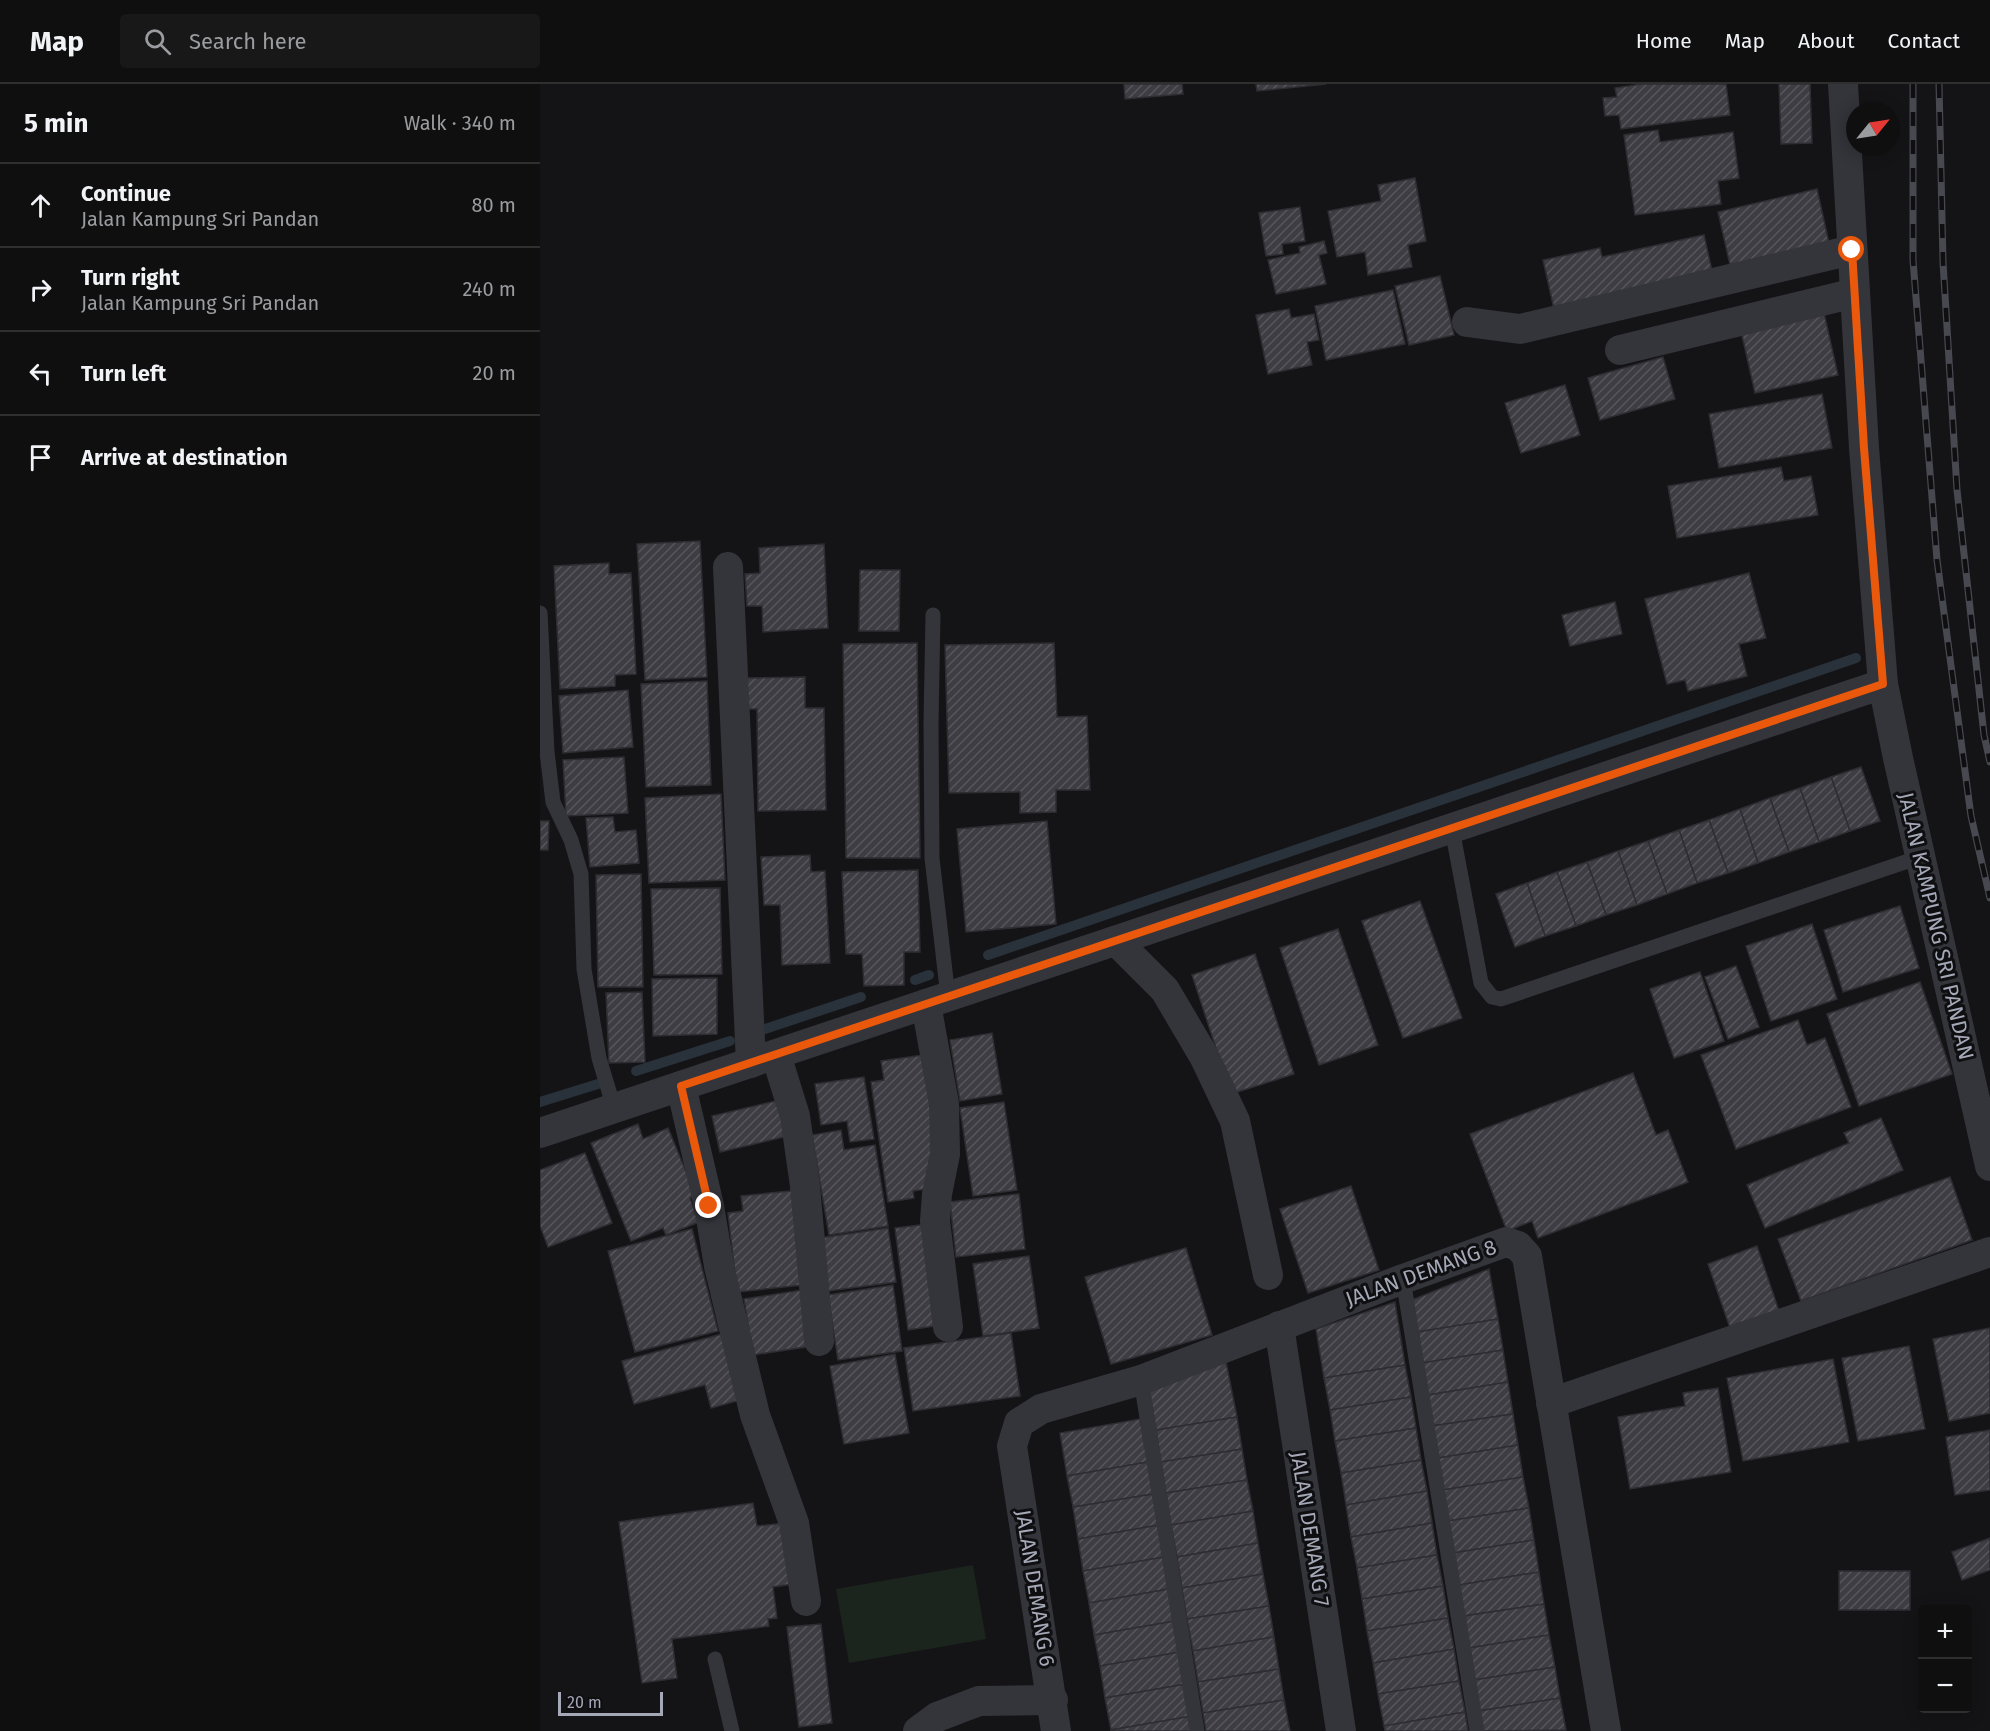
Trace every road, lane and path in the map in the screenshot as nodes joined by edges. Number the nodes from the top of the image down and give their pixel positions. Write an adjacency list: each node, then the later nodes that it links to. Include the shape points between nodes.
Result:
1 (1843, 84): 2 (street, JALAN KAMPUNG SRI PANDAN)
2 (1852, 250): 3 (street, JALAN KAMPUNG SRI PANDAN); 4 (street, via 1520,329)
3 (1855, 293): 5 (street); 9 (street, JALAN KAMPUNG SRI PANDAN)
4 (1467, 322)
5 (1620, 350)
6 (728, 567): 14 (street)
7 (540, 613): 16 (lane, via 553,802 571,840 580,874 588,998 599,1058)
8 (933, 615): 13 (lane, via 930,724)
9 (1883, 684): 10 (street); 11 (street, JALAN KAMPUNG SRI PANDAN)
10 (1452, 829): 11 (lane, via 1481,983 1492,997 1501,999); 12 (street)
11 (1920, 857): 18 (street, JALAN KAMPUNG SRI PANDAN)
12 (1116, 941): 13 (street); 20 (street, via 1166,990 1235,1121)
13 (937, 1001): 14 (street); 23 (street, via 945,1154 935,1221)
14 (764, 1059): 15 (street); 24 (street, via 796,1128)
15 (681, 1086): 16 (street); 28 (street, via 755,1415 794,1523)
16 (614, 1108): 17 (street)
17 (540, 1133)
18 (1990, 1166)
19 (1990, 1252): 26 (street)
20 (1268, 1275)
21 (1403, 1279): 22 (street, JALAN DEMANG 8); 26 (street, JALAN DEMANG 8, via 1506,1242 1518,1246 1527,1256); 36 (lane)
22 (1279, 1326): 25 (street, JALAN DEMANG 8); 35 (street, JALAN DEMANG 7)
23 (948, 1327)
24 (819, 1341)
25 (1141, 1380): 27 (street, JALAN DEMANG 8, via 1041,1409 1019,1424); 34 (lane)
26 (1551, 1403): 37 (street, JALAN DEMANG 8)
27 (1012, 1446): 30 (street, JALAN DEMANG 6)
28 (806, 1601)
29 (715, 1659): 32 (lane)
30 (1053, 1700): 31 (street, via 980,1701); 33 (street, JALAN DEMANG 6)
31 (931, 1726)
32 (732, 1731)
33 (1056, 1731)
34 (1197, 1731)
35 (1341, 1731)
36 (1477, 1731)
37 (1605, 1731)

